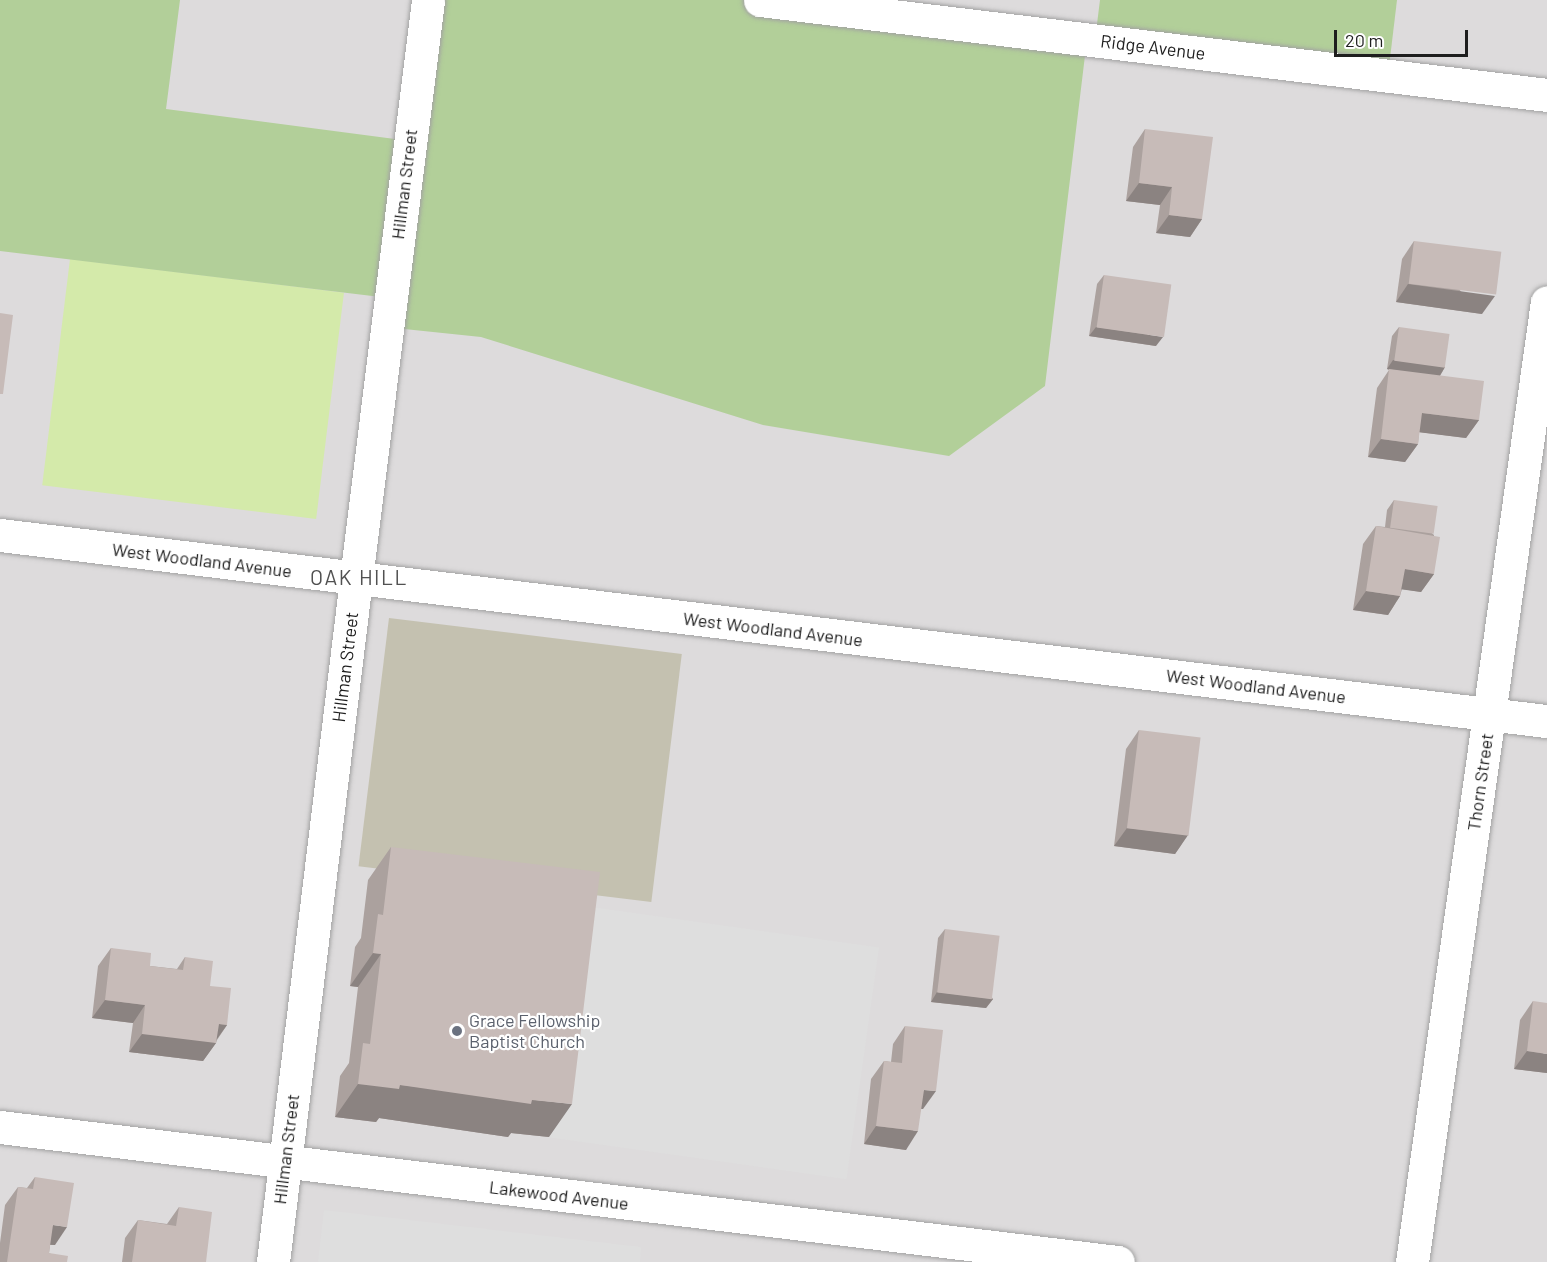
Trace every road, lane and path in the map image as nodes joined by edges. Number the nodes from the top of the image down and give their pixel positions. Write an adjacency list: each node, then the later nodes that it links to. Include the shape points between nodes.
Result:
1 (428, 0): 6 (street, Hillman Street)
2 (760, 0): 3 (street, Ridge Avenue)
3 (1547, 95)
4 (1547, 302): 7 (street, Thorn Street)
5 (0, 535): 6 (street, West Woodland Avenue)
6 (356, 579): 7 (street, West Woodland Avenue); 10 (street, Hillman Street)
7 (1489, 714): 8 (street, West Woodland Avenue); 13 (street, Thorn Street)
8 (1547, 721)
9 (0, 1127): 10 (street, Lakewood Avenue)
10 (285, 1162): 11 (street, Hillman Street); 12 (street, Lakewood Avenue)
11 (273, 1262)
12 (1118, 1262)
13 (1412, 1262)

